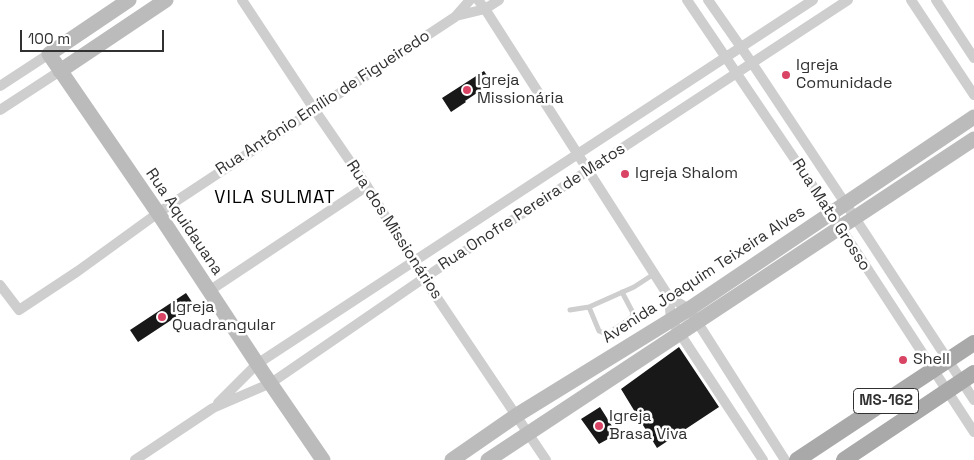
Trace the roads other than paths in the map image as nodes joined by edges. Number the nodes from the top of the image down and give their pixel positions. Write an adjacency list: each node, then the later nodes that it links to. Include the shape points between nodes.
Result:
1 (129, 0): 16 (main road)
2 (166, 0): 20 (main road)
3 (242, 0): 24 (street, Rua dos Missionários)
4 (470, 0): 14 (street, Rua Antônio Emílio de Figueiredo)
5 (478, 0): 13 (street)
6 (499, 0): 13 (street, Rua Antônio Emílio de Figueiredo)
7 (687, 0): 17 (street, Rua Mato Grosso)
8 (708, 0): 15 (street, Rua Mato Grosso)
9 (813, 0): 15 (street, Rua Onofre Pereira de Matos)
10 (848, 0): 19 (street, Rua Onofre Pereira de Matos)
11 (911, 0): 23 (street)
12 (936, 0): 18 (street)
13 (485, 9): 14 (street, Rua Antônio Emílio de Figueiredo); 28 (street)
14 (455, 17): 24 (street, Rua Antônio Emílio de Figueiredo)
15 (741, 48): 17 (street, Rua Onofre Pereira de Matos); 19 (street, Rua Mato Grosso)
16 (49, 54): 20 (main road, Rua Aquidauana); 22 (street)
17 (726, 58): 21 (street, Rua Mato Grosso); 28 (street, Rua Onofre Pereira de Matos)
18 (974, 58)
19 (752, 63): 21 (street, Rua Onofre Pereira de Matos); 31 (street, Rua Mato Grosso)
20 (60, 71): 25 (street); 32 (main road, Rua Aquidauana)
21 (737, 74): 29 (street, Rua Onofre Pereira de Matos); 33 (street, Rua Mato Grosso)
22 (0, 86)
23 (974, 95)
24 (314, 109): 30 (street, Rua dos Missionários); 32 (street, Rua Antônio Emílio de Figueiredo)
25 (0, 110)
26 (974, 117): 31 (main road, Avenida Joaquim Teixeira Alves)
27 (974, 139): 34 (main road, Avenida Joaquim Teixeira Alves)
28 (578, 154): 29 (street); 36 (street, Rua Onofre Pereira de Matos)
29 (588, 170): 37 (street); 38 (street, Rua Onofre Pereira de Matos)
30 (367, 186): 36 (street, Rua dos Missionários); 40 (street)
31 (846, 203): 33 (main road, Avenida Joaquim Teixeira Alves); 34 (street, Rua Mato Grosso)
32 (158, 213): 39 (street, Rua Antônio Emílio de Figueiredo, via 19,310); 40 (main road, Rua Aquidauana)
33 (831, 213): 35 (street, Rua Mato Grosso); 45 (main road, Avenida Joaquim Teixeira Alves)
34 (855, 218): 35 (main road, Avenida Joaquim Teixeira Alves); 49 (street, Rua Mato Grosso)
35 (840, 228): 45 (main road, Avenida Joaquim Teixeira Alves); 51 (street, Rua Mato Grosso)
36 (413, 262): 38 (street, Rua dos Missionários); 50 (street, Rua Onofre Pereira de Matos)
37 (654, 274): 41 (lane); 42 (street)
38 (424, 278): 53 (street, Rua Onofre Pereira de Matos); 57 (street, Rua dos Missionários)
39 (0, 285)
40 (209, 291): 50 (main road, Rua Aquidauana)
41 (622, 292): 43 (lane); 43 (lane, via 633,315 610,332 599,331)
42 (669, 297): 45 (street); 46 (street)
43 (589, 307): 44 (lane)
44 (570, 310)
45 (693, 315): 46 (main road, Avenida Joaquim Teixeira Alves); 47 (main road, Avenida Joaquim Teixeira Alves); 66 (street)
46 (671, 320): 47 (street); 57 (main road, Avenida Joaquim Teixeira Alves)
47 (680, 334): 59 (main road, Avenida Joaquim Teixeira Alves); 65 (street)
48 (974, 343): 49 (main road, MS-162)
49 (948, 360): 51 (main road, MS-162); 52 (street, Rua Mato Grosso)
50 (257, 364): 53 (main road, Rua Aquidauana); 56 (street, Rua Onofre Pereira de Matos)
51 (933, 370): 54 (street, Rua Mato Grosso); 67 (main road, MS-162)
52 (968, 378): 54 (main road, MS-162); 55 (street, Rua Mato Grosso)
53 (271, 383): 56 (street, Rua Onofre Pereira de Matos); 61 (main road, Rua Aquidauana)
54 (946, 391): 58 (street, Rua Mato Grosso); 68 (main road, MS-162)
55 (974, 400)
56 (213, 408): 60 (street, Rua Onofre Pereira de Matos)
57 (517, 415): 59 (street, Rua dos Missionários); 62 (main road, Avenida Joaquim Teixeira Alves)
58 (974, 432)
59 (528, 433): 63 (main road, Avenida Joaquim Teixeira Alves); 64 (street, Rua dos Missionários)
60 (135, 460)
61 (323, 460)
62 (452, 460)
63 (488, 460)
64 (546, 460)
65 (763, 460)
66 (785, 460)
67 (798, 460)
68 (844, 460)

